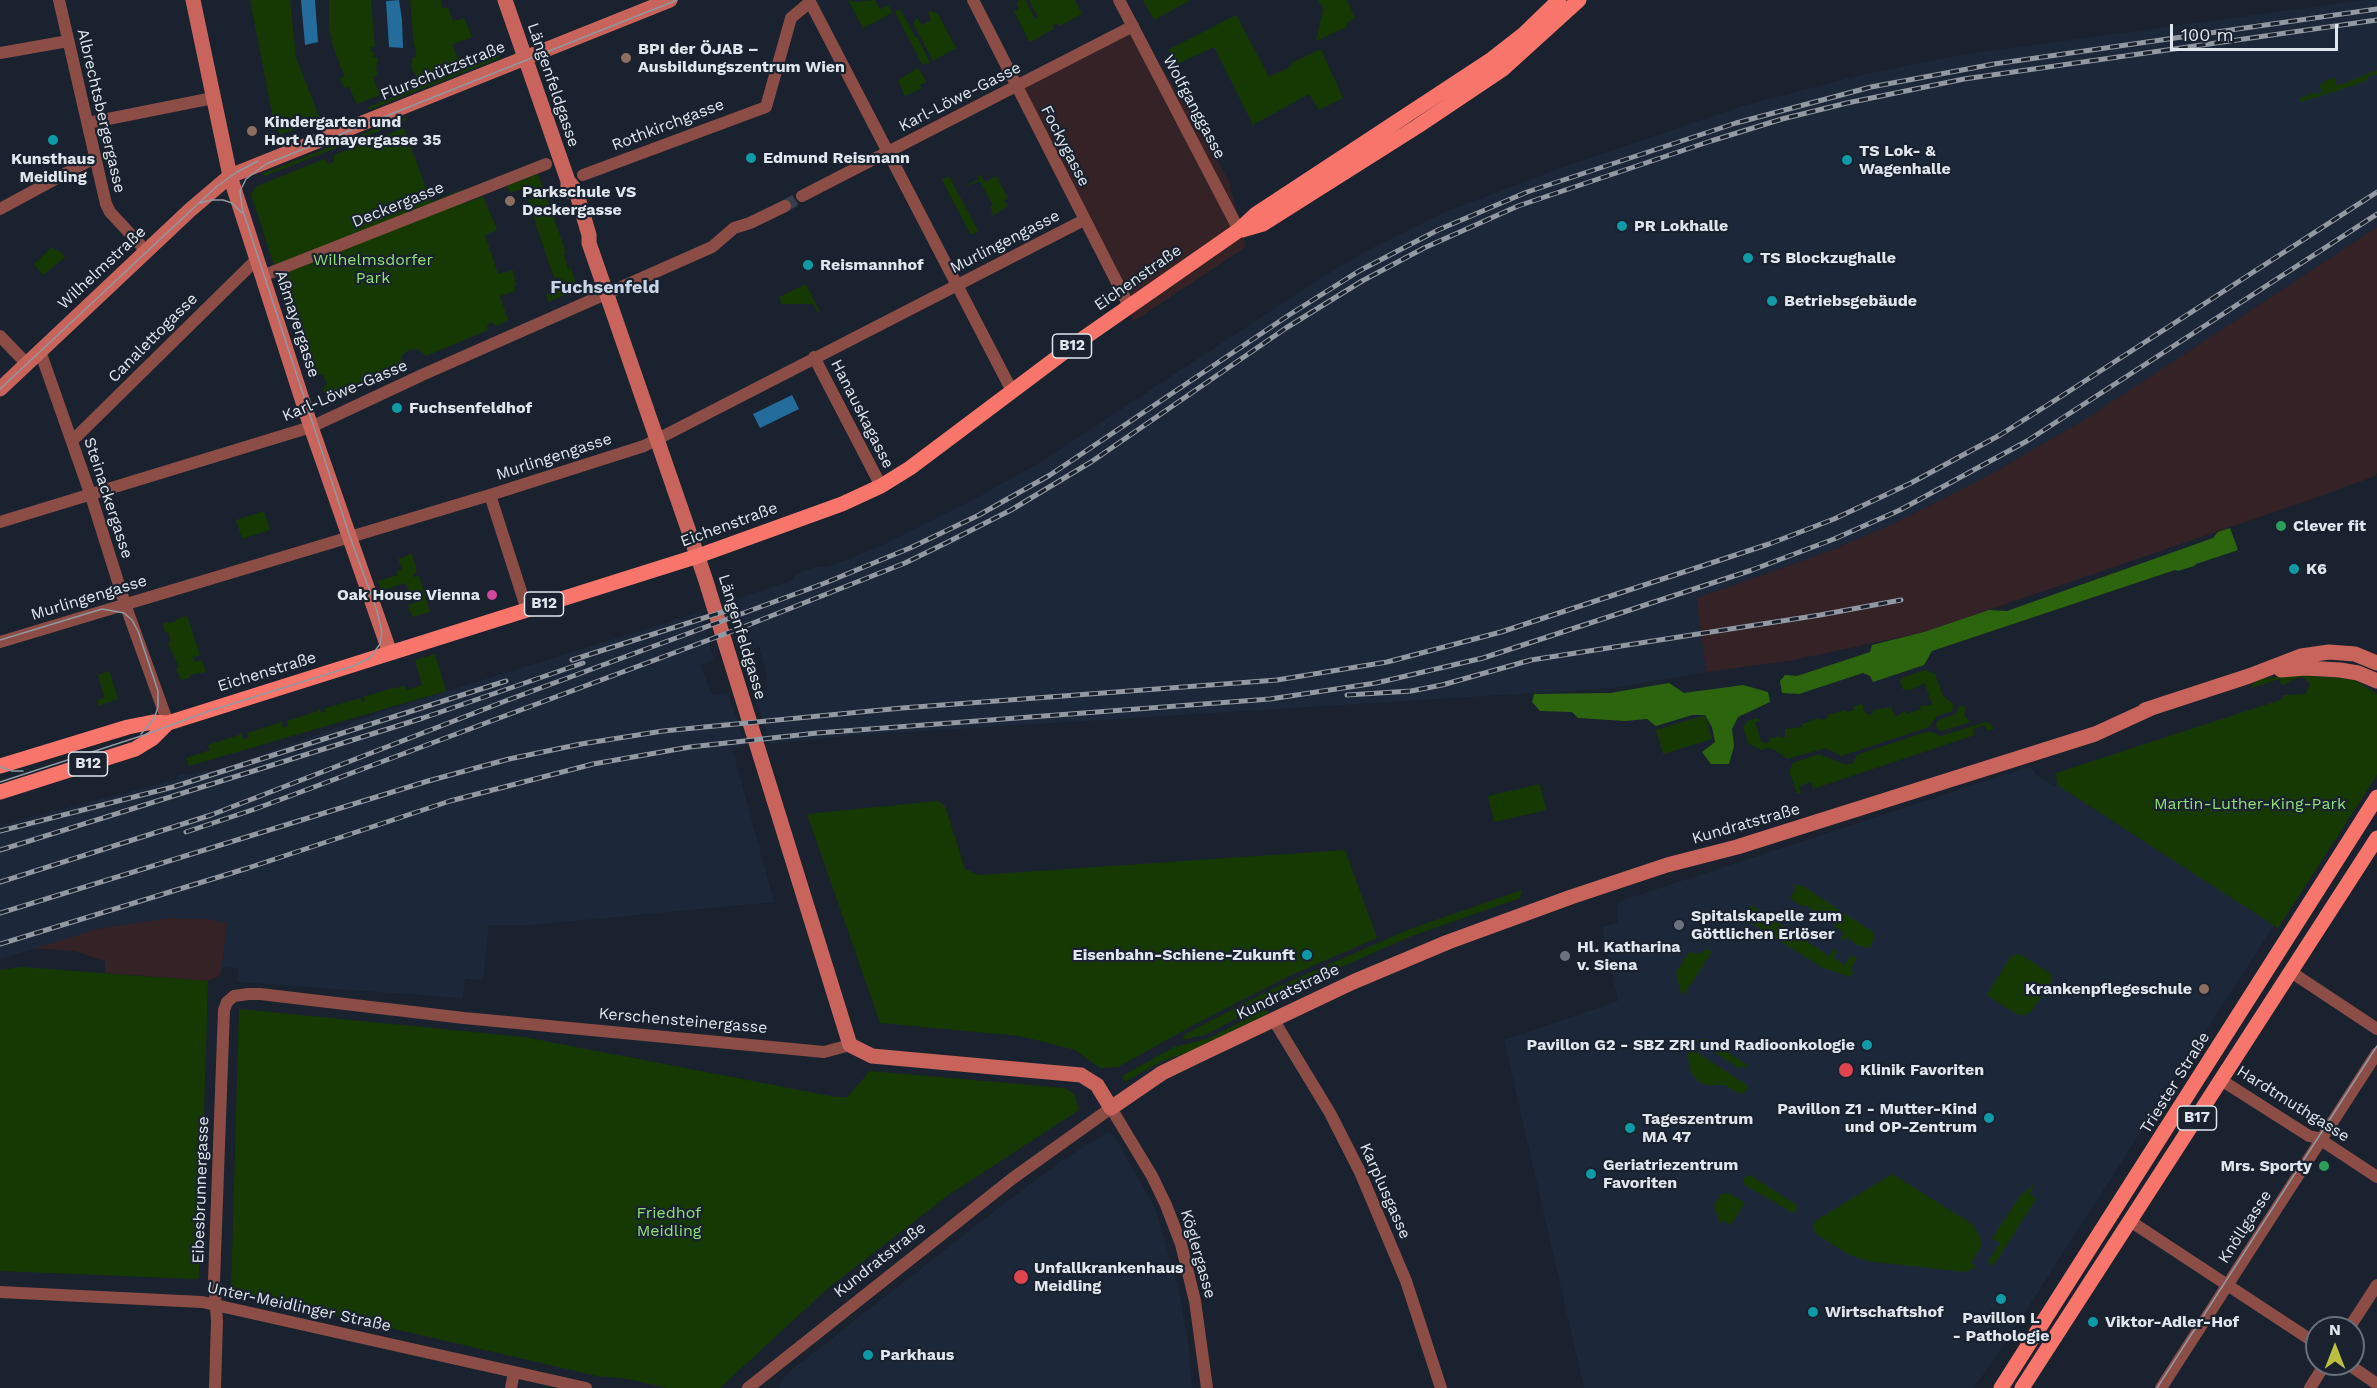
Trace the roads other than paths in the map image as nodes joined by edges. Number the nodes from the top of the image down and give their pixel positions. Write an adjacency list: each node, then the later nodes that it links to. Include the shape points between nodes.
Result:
1 (59, 0): 11 (street, Albrechtsbergergasse)
2 (193, 0): 15 (street, Aßmayergasse)
3 (506, 0): 13 (street, Längenfeldgasse)
4 (670, 0): 13 (street, Flurschützstraße)
5 (973, 0): 14 (street, Fockygasse)
6 (1119, 0): 10 (street, Wolfganggasse)
7 (1559, 0): 26 (main road, Eichenstraße / B12, via 1492,59 1256,214)
8 (1579, 0): 26 (main road, Eichenstraße / B12, via 1503,69 1263,224)
9 (809, 1): 17 (street); 20 (street, Rothkirchgasse, via 791,18 766,107)
10 (1133, 26): 14 (street, Karl-Löwe-Gasse); 26 (street, Wolfganggasse)
11 (68, 41): 12 (street); 16 (street, Albrechtsbergergasse)
12 (0, 53)
13 (525, 58): 21 (street, Flurschützstraße); 31 (street, Längenfeldgasse, via 568,181 576,191)
14 (1017, 86): 17 (street, Karl-Löwe-Gasse); 25 (street, Fockygasse)
15 (213, 98): 16 (street); 21 (street, Aßmayergasse)
16 (88, 123): 18 (street, Albrechtsbergergasse)
17 (888, 153): 22 (street, Karl-Löwe-Gasse); 30 (street)
18 (96, 157): 24 (street); 27 (street, Albrechtsbergergasse, via 106,204)
19 (546, 164): 29 (street, Deckergasse)
20 (583, 175)
21 (230, 177): 27 (street, Wilhelmstraße); 28 (street, Aßmayergasse)
22 (802, 196)
23 (785, 206): 31 (street, Karl-Löwe-Gasse, via 734,228 712,247)
24 (0, 208)
25 (1084, 220): 30 (street, Murlingengasse); 32 (street, Fockygasse)
26 (1239, 231): 32 (main road, Eichenstraße / B12)
27 (146, 251): 34 (street, Wilhelmstraße)
28 (257, 259): 29 (street, Aßmayergasse); 41 (street, Canalettogasse)
29 (262, 276): 39 (street, Aßmayergasse)
30 (957, 285): 35 (street, Murlingengasse); 38 (street)
31 (606, 293): 39 (street, Karl-Löwe-Gasse); 40 (street, Längenfeldgasse)
32 (1129, 306): 38 (main road, Eichenstraße / B12)
33 (0, 336): 36 (street)
34 (40, 351): 36 (street, Wilhelmstraße); 41 (street, Steinackergasse)
35 (814, 357): 40 (street, Murlingengasse); 42 (street, Hanauskagasse)
36 (27, 364): 37 (street, Wilhelmstraße)
37 (0, 389)
38 (1012, 391): 42 (main road, Eichenstraße / B12)
39 (311, 427): 44 (street, Karl-Löwe-Gasse); 46 (street, Aßmayergasse)
40 (657, 439): 43 (street, Murlingengasse); 47 (street, Längenfeldgasse)
41 (72, 441): 44 (street, Steinackergasse)
42 (881, 486): 47 (main road, Eichenstraße / B12)
43 (490, 495): 46 (street, Murlingengasse); 49 (street)
44 (91, 496): 45 (street, Karl-Löwe-Gasse); 48 (street, Steinackergasse)
45 (0, 522)
46 (349, 537): 48 (street, Murlingengasse); 51 (street, Aßmayergasse)
47 (698, 556): 49 (main road, Eichenstraße / B12); 64 (street, Längenfeldgasse)
48 (125, 604): 50 (street, Murlingengasse); 55 (street, Steinackergasse)
49 (527, 610): 51 (main road, Eichenstraße / B12)
50 (0, 642)
51 (390, 653): 55 (main road, Eichenstraße / B12)
52 (2377, 663): 53 (street, Kundratstraße, via 2355,654 2329,652)
53 (2260, 672): 54 (street, Kundratstraße, via 2340,670); 62 (street, Kundratstraße, via 1985,759 1925,786 1571,897 1394,963)
54 (2377, 681)
55 (168, 723): 56 (main road, Eichenstraße / B12, via 128,728); 57 (main road, Eichenstraße / B12, via 135,749)
56 (0, 766)
57 (0, 792)
58 (2377, 797): 85 (main road, Triester Straße / B17)
59 (2375, 845): 60 (main road, B17)
60 (2291, 972): 63 (street); 66 (main road, B17)
61 (234, 996): 64 (street, Kerschensteinergasse, via 260,994 824,1052); 74 (street, Eibesbrunnergasse, via 224,1010)
62 (1273, 1019): 67 (street, Kundratstraße, via 1162,1073); 84 (street, Karplusgasse, via 1330,1113 1360,1172 1406,1281)
63 (2377, 1029)
64 (850, 1046): 67 (street, via 872,1056 1081,1076 1097,1085)
65 (2377, 1053): 68 (street, Knöllgasse)
66 (2222, 1080): 68 (street, Hardtmuthgasse); 70 (main road, B17)
67 (1111, 1108): 82 (street, Kundratstraße, via 1014,1178); 83 (street, Köglergasse, via 1152,1176 1181,1244 1195,1301)
68 (2321, 1140): 69 (street, Hardtmuthgasse); 72 (street, Knöllgasse)
69 (2377, 1177)
70 (2130, 1221): 72 (street); 78 (main road, B17)
71 (2377, 1285): 75 (street)
72 (2227, 1286): 76 (street); 86 (street, Knöllgasse)
73 (0, 1292): 74 (street, Unter-Meidlinger Straße)
74 (215, 1305): 77 (street, Unter-Meidlinger Straße); 79 (street, Eibesbrunnergasse)
75 (2357, 1316)
76 (2305, 1336)
77 (514, 1372): 80 (street); 81 (street, Unter-Meidlinger Straße)
78 (2027, 1386)
79 (214, 1388)
80 (511, 1388)
81 (586, 1388)
82 (748, 1388)
83 (1207, 1388)
84 (1441, 1388)
85 (2001, 1388)
86 (2161, 1388)

